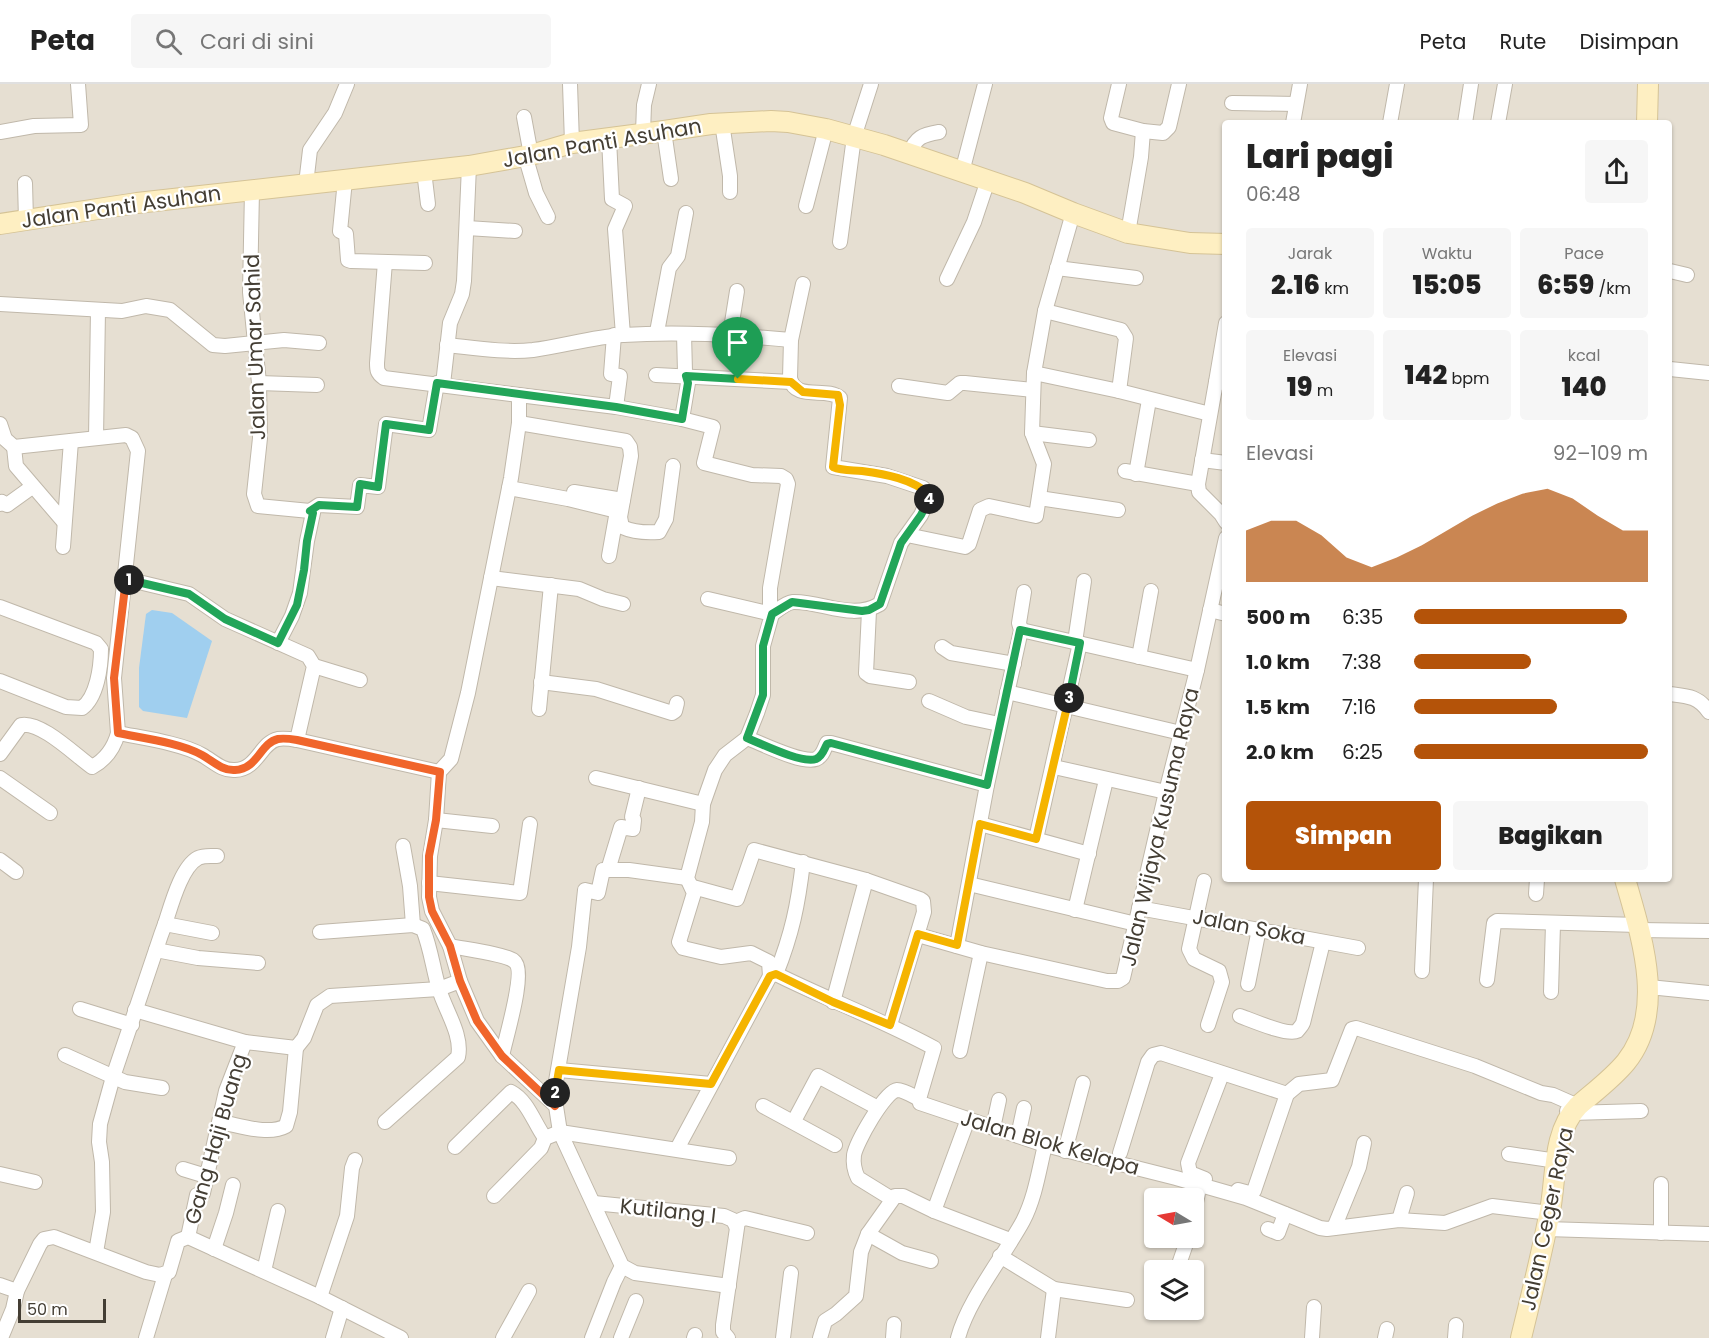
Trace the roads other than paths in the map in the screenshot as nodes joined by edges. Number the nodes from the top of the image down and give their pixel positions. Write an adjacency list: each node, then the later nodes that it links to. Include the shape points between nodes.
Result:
1 (78, 84): 26 (street, via 81,125 34,126)
2 (347, 84): 41 (street, via 335,113 310,150)
3 (570, 84): 31 (street)
4 (649, 84): 28 (street)
5 (871, 84): 29 (street)
6 (985, 84): 36 (street)
7 (1119, 84): 25 (street, via 1113,123)
8 (1179, 84): 25 (street, via 1167,131)
9 (1300, 84): 15 (street)
10 (1397, 84): 18 (street)
11 (1471, 84): 19 (street)
12 (1504, 84): 20 (street)
13 (1648, 84): 21 (street)
14 (1232, 103): 15 (street)
15 (1296, 104): 17 (street)
16 (524, 117): 33 (street)
17 (1293, 120)
18 (1391, 120)
19 (1465, 120)
20 (1498, 120)
21 (1647, 120)
22 (722, 123): 23 (street, Jalan Panti Asuhan, via 788,122); 24 (street, Jalan Panti Asuhan); 43 (street)
23 (826, 129): 29 (street, Jalan Panti Asuhan); 45 (street)
24 (664, 131): 28 (street, Jalan Panti Asuhan); 37 (street)
25 (1143, 131): 53 (street)
26 (0, 132)
27 (939, 132): 32 (street, via 922,135)
28 (644, 133): 30 (street, Jalan Panti Asuhan)
29 (854, 137): 32 (street, Jalan Panti Asuhan); 54 (street)
30 (609, 139): 31 (street, Jalan Panti Asuhan); 71 (street, via 612,199 625,206 615,229)
31 (572, 143): 33 (street, Jalan Panti Asuhan)
32 (909, 154): 36 (street, Jalan Panti Asuhan)
33 (528, 155): 34 (street, Jalan Panti Asuhan); 48 (street, via 536,193)
34 (469, 166): 35 (street, Jalan Panti Asuhan); 51 (street)
35 (424, 171): 38 (street, Jalan Panti Asuhan); 44 (street)
36 (962, 172): 39 (street, Jalan Panti Asuhan)
37 (671, 179)
38 (345, 180): 41 (street, Jalan Panti Asuhan); 56 (street, via 340,231 346,234 348,260)
39 (988, 180): 47 (street, Jalan Panti Asuhan); 62 (street, via 971,231)
40 (25, 183): 49 (street)
41 (306, 184): 42 (street, Jalan Panti Asuhan)
42 (252, 190): 49 (street, Jalan Panti Asuhan); 73 (street, Jalan Umar Sahid, via 250,292)
43 (730, 192)
44 (428, 204)
45 (806, 206)
46 (686, 213): 68 (street, via 678,256 669,268)
47 (1072, 213): 53 (street, Jalan Panti Asuhan); 58 (street)
48 (548, 217)
49 (26, 220): 50 (street, Jalan Panti Asuhan)
50 (0, 225)
51 (467, 228): 52 (street); 75 (street, via 462,294 450,323)
52 (515, 231)
53 (1128, 233): 55 (street, Jalan Panti Asuhan)
54 (840, 242)
55 (1222, 244)
56 (385, 262): 57 (street); 84 (street, via 377,371 384,378)
57 (424, 263)
58 (1057, 268): 61 (street); 67 (street)
59 (1672, 271): 60 (street)
60 (1687, 275)
61 (1136, 278)
62 (947, 279)
63 (803, 284): 72 (street)
64 (737, 291): 70 (street)
65 (0, 304): 66 (street)
66 (98, 310): 73 (street, via 129,311 142,306 170,310 213,345); 97 (street)
67 (1045, 311): 77 (street); 88 (street, via 1124,333)
68 (657, 332): 69 (street); 71 (street)
69 (684, 334): 70 (street); 80 (street)
70 (730, 334): 72 (street)
71 (619, 335): 75 (street, via 531,350); 91 (street, via 611,374 620,376)
72 (791, 340): 81 (street)
73 (255, 342): 74 (street); 82 (street, Jalan Umar Sahid)
74 (319, 342)
75 (447, 345): 84 (street)
76 (1672, 369): 78 (street)
77 (1034, 373): 87 (street); 88 (street)
78 (1709, 373)
79 (656, 375): 80 (street)
80 (686, 376): 81 (street); 93 (street)
81 (791, 382): 114 (street, via 803,392 840,398 833,467 886,476 922,488 930,495)
82 (259, 383): 85 (street); 111 (street, Jalan Umar Sahid, via 256,504)
83 (1221, 383): 92 (street)
84 (440, 384): 89 (street); 111 (street, via 429,430 386,424 378,487 360,484 357,507 319,505)
85 (317, 385)
86 (899, 386): 87 (street, via 948,393 965,382)
87 (1033, 390): 96 (street)
88 (1119, 391): 90 (street)
89 (519, 394): 91 (street); 94 (street)
90 (1149, 400): 92 (street); 105 (street, via 1130,472)
91 (616, 407): 93 (street)
92 (1210, 414): 101 (street)
93 (682, 419): 130 (street, via 713,427 704,463 786,479 788,489 770,588)
94 (519, 423): 104 (street); 108 (street, via 626,441 631,456)
95 (0, 424): 100 (street, via 5,439)
96 (1032, 433): 98 (street); 107 (street, via 1044,464)
97 (96, 438): 99 (street); 119 (street, via 126,435 138,451)
98 (1089, 440)
99 (71, 441): 100 (street); 113 (street)
100 (14, 447): 106 (street, via 16,466)
101 (1202, 460): 102 (street); 105 (street)
102 (1222, 462)
103 (673, 466): 108 (street, via 666,519 659,532 622,527)
104 (510, 483): 108 (street); 116 (street, via 617,511); 118 (street)
105 (1198, 484): 112 (street, via 1199,492)
106 (32, 487): 109 (street, via 7,505); 113 (street)
107 (1039, 498): 110 (street); 114 (street, via 1036,516 989,506 980,510 965,548)
108 (622, 500)
109 (0, 504)
110 (1118, 510)
111 (310, 511): 132 (street, via 313,513 300,593)
112 (1222, 516)
113 (64, 522): 115 (street)
114 (907, 535): 127 (street, via 880,604)
115 (63, 547)
116 (609, 556)
117 (1222, 556): 128 (street, Jalan Wijaya Kusuma Raya)
118 (491, 578): 121 (street); 159 (street, via 455,745 451,759)
119 (126, 579): 132 (street, via 189,594 225,619); 140 (street)
120 (1084, 581): 133 (street)
121 (551, 585): 125 (street, via 579,589); 143 (street)
122 (1151, 591): 135 (street)
123 (1024, 592): 131 (street)
124 (708, 599): 130 (street)
125 (623, 604)
126 (0, 607): 139 (street, via 99,645)
127 (869, 610): 130 (street, via 849,611 792,602); 144 (street, via 866,673)
128 (1210, 610): 129 (street); 138 (street, Jalan Wijaya Kusuma Raya)
129 (1222, 613)
130 (772, 614): 155 (street, via 763,646 763,695)
131 (1020, 630): 133 (street); 136 (street)
132 (278, 643): 137 (street, via 308,656)
133 (1078, 643): 135 (street); 149 (street)
134 (942, 647): 136 (street, via 951,653)
135 (1139, 657): 138 (street)
136 (1014, 664): 145 (street)
137 (314, 666): 141 (street); 156 (street)
138 (1197, 670): 153 (street, Jalan Wijaya Kusuma Raya)
139 (98, 676): 140 (street); 142 (street, via 87,705 76,709)
140 (114, 678): 154 (street)
141 (360, 680)
142 (0, 681)
143 (541, 682): 148 (street, via 596,689 672,713); 150 (street)
144 (909, 682)
145 (1007, 692): 149 (street); 152 (street)
146 (1672, 694): 151 (street, via 1697,698)
147 (929, 701): 152 (street, via 966,717)
148 (677, 703)
149 (1067, 707): 153 (street); 158 (street)
150 (539, 709)
151 (1709, 712)
152 (999, 724): 163 (street)
153 (1180, 733): 165 (street, Jalan Wijaya Kusuma Raya)
154 (117, 737): 156 (street, via 163,742 236,770 257,759 271,742); 157 (street, via 103,760 92,767 41,729 26,724 21,725)
155 (747, 738): 163 (street, via 805,760 818,758 831,743); 166 (street, via 725,755)
156 (297, 740): 159 (street)
157 (0, 754)
158 (1054, 767): 162 (street); 172 (street)
159 (440, 772): 168 (street)
160 (0, 778): 167 (street)
161 (596, 778): 164 (street)
162 (1106, 780): 165 (street); 174 (street)
163 (987, 785): 170 (street)
164 (639, 788): 166 (street); 178 (street, via 633,829 621,827)
165 (1166, 792): 189 (street, Jalan Wijaya Kusuma Raya)
166 (703, 804): 186 (street)
167 (50, 813)
168 (436, 820): 171 (street); 185 (street)
169 (530, 824): 185 (street, via 520,893)
170 (980, 824): 172 (street); 187 (street)
171 (492, 826)
172 (1036, 839): 174 (street)
173 (403, 846): 195 (street, via 410,886)
174 (1089, 854): 190 (street)
175 (217, 856): 192 (street, via 201,857 190,866)
176 (0, 860): 179 (street)
177 (803, 862): 180 (street); 186 (street, via 754,850 737,899); 210 (street, via 788,944)
178 (608, 870): 186 (street, via 629,870); 230 (street, via 603,870 598,893 585,890)
179 (16, 872)
180 (866, 880): 201 (street, via 923,901); 218 (street)
181 (1204, 882): 191 (street)
182 (1426, 882): 209 (street)
183 (1537, 882): 188 (street)
184 (1626, 882): 196 (street, Jalan Ceger Raya)
185 (429, 883): 195 (street, via 432,911)
186 (690, 883): 210 (street, via 694,893 680,945 721,957 751,953 769,962)
187 (969, 884): 190 (street); 203 (street)
188 (1536, 894)
189 (1139, 908): 191 (street, Jalan Soka); 193 (street, Jalan Wijaya Kusuma Raya)
190 (1075, 910): 193 (street)
191 (1196, 917): 197 (street, Jalan Soka); 224 (street, via 1190,949 1194,959 1219,971 1222,977)
192 (165, 924): 200 (street); 206 (street)
193 (1136, 924): 207 (street, Jalan Wijaya Kusuma Raya, via 1126,973 1118,981)
194 (1553, 924): 196 (street); 211 (street, via 1497,921); 216 (street)
195 (426, 925): 199 (street); 204 (street); 215 (street)
196 (1639, 927): 198 (street); 214 (street, Jalan Ceger Raya)
197 (1259, 928): 202 (street, Jalan Soka); 213 (street)
198 (1709, 931)
199 (321, 932)
200 (212, 933)
201 (918, 934): 203 (street, Jalan Wijaya Kusuma Raya); 223 (street)
202 (1323, 942): 205 (street, Jalan Soka); 221 (street, via 1303,1023 1297,1030 1280,1030)
203 (957, 945): 207 (street, Jalan Wijaya Kusuma Raya)
204 (450, 946): 212 (street); 229 (street, via 506,957 519,966)
205 (1358, 948)
206 (156, 951): 208 (street); 220 (street)
207 (981, 953): 227 (street)
208 (258, 963)
209 (1422, 971)
210 (773, 975): 218 (street); 234 (street)
211 (1487, 980)
212 (460, 981): 215 (street); 229 (street, via 477,1021)
213 (1248, 984)
214 (1648, 987): 217 (street); 243 (street, Jalan Ceger Raya, via 1641,1034 1626,1062)
215 (439, 989): 226 (street, via 330,996 317,1005); 248 (street, via 458,1041 458,1057)
216 (1551, 992)
217 (1709, 993)
218 (833, 1002): 223 (street)
219 (80, 1009): 222 (street)
220 (135, 1010): 222 (street); 225 (street)
221 (1240, 1017)
222 (132, 1025): 232 (street)
223 (890, 1025): 237 (street, via 934,1048)
224 (1208, 1025)
225 (245, 1042): 226 (street); 247 (street, Gang Haji Buang, via 226,1091)
226 (296, 1048): 247 (street, via 286,1126 266,1130)
227 (960, 1051)
228 (65, 1055): 232 (street)
229 (502, 1056): 239 (street)
230 (559, 1070): 234 (street); 239 (street)
231 (1222, 1074): 236 (street); 236 (street, via 1188,1169 1196,1176 1244,1192 1254,1191); 258 (street, via 1161,1053 1153,1055)
232 (113, 1077): 235 (street); 290 (street, via 100,1124 103,1212)
233 (1083, 1083): 257 (street)
234 (711, 1084): 256 (street)
235 (162, 1088)
236 (1287, 1094): 243 (street, via 1299,1084 1332,1080 1356,1028 1553,1095)
237 (919, 1099): 241 (street, Jalan Blok Kelapa, via 896,1090); 245 (street, Jalan Blok Kelapa, via 923,1104)
238 (999, 1100): 249 (street)
239 (555, 1106): 250 (street)
240 (763, 1106): 246 (street)
241 (878, 1108): 246 (street, via 818,1076); 273 (street, via 855,1154 855,1173)
242 (1024, 1108): 251 (street)
243 (1577, 1111): 244 (street); 262 (street, Jalan Ceger Raya, via 1561,1138)
244 (1641, 1111)
245 (968, 1119): 249 (street, Jalan Blok Kelapa); 276 (street)
246 (794, 1121): 253 (street)
247 (220, 1122): 265 (street, Gang Haji Buang)
248 (385, 1122)
249 (993, 1128): 251 (street, Jalan Blok Kelapa)
250 (552, 1135): 255 (street, via 536,1126 529,1111 511,1092); 256 (street); 272 (street); 274 (street)
251 (1018, 1136): 254 (street, Jalan Blok Kelapa)
252 (1364, 1143): 281 (street, via 1359,1167)
253 (835, 1145)
254 (1045, 1145): 257 (street, Jalan Blok Kelapa); 288 (street, via 1027,1209)
255 (455, 1147)
256 (677, 1149): 260 (street)
257 (1065, 1151): 269 (street, Jalan Blok Kelapa)
258 (1120, 1153)
259 (1509, 1154): 262 (street)
260 (729, 1158)
261 (355, 1160): 302 (street, via 347,1216)
262 (1557, 1161): 279 (street, Jalan Ceger Raya)
263 (183, 1169): 265 (street)
264 (0, 1174): 266 (street)
265 (206, 1176): 287 (street, Gang Haji Buang, via 203,1193 197,1195)
266 (35, 1182)
267 (1661, 1184): 284 (street)
268 (233, 1185): 289 (street)
269 (1200, 1185): 270 (street); 277 (street, Jalan Blok Kelapa)
270 (1199, 1188)
271 (1407, 1193): 278 (street)
272 (494, 1196)
273 (892, 1199): 276 (street, via 903,1196); 285 (street)
274 (594, 1203): 280 (street, Kutilang I, via 724,1216); 293 (street)
275 (278, 1211): 294 (street)
276 (934, 1211): 288 (street)
277 (1285, 1214): 281 (street, Jalan Blok Kelapa, via 1320,1228); 282 (street, via 1278,1233)
278 (1399, 1220): 279 (street, Jalan Blok Kelapa, via 1445,1223 1492,1206); 281 (street, Jalan Blok Kelapa)
279 (1548, 1221): 284 (street, Jalan Blok Kelapa); 320 (street, Jalan Ceger Raya)
280 (736, 1226): 283 (street, via 745,1218); 298 (street)
281 (1335, 1228)
282 (1268, 1229)
283 (807, 1233)
284 (1661, 1233): 286 (street, Jalan Blok Kelapa)
285 (868, 1234): 292 (street, via 902,1253); 316 (street, via 861,1252 856,1296 825,1321)
286 (1709, 1234)
287 (188, 1237): 289 (street); 296 (street, via 178,1241)
288 (1010, 1240): 291 (street)
289 (214, 1249): 294 (street)
290 (96, 1252): 296 (street, via 146,1272); 300 (street, via 54,1237 44,1239)
291 (1000, 1256): 299 (street); 317 (street)
292 (932, 1261)
293 (622, 1266): 298 (street, via 635,1273); 312 (street)
294 (264, 1272): 302 (street)
295 (791, 1273): 315 (street)
296 (165, 1275): 308 (street)
297 (0, 1285): 300 (street)
298 (729, 1286): 314 (street, via 723,1332)
299 (1054, 1289): 303 (street); 318 (street)
300 (17, 1291): 307 (street)
301 (529, 1291): 311 (street)
302 (320, 1297): 306 (street)
303 (1127, 1300)
304 (636, 1301): 313 (street)
305 (1314, 1307): 319 (street)
306 (342, 1308): 309 (street); 310 (street)
307 (1, 1338)
308 (146, 1338)
309 (333, 1338)
310 (401, 1338)
311 (503, 1338)
312 (592, 1338)
313 (621, 1338)
314 (728, 1338)
315 (783, 1338)
316 (820, 1338)
317 (958, 1338)
318 (1048, 1338)
319 (1312, 1338)
320 (1521, 1338)

